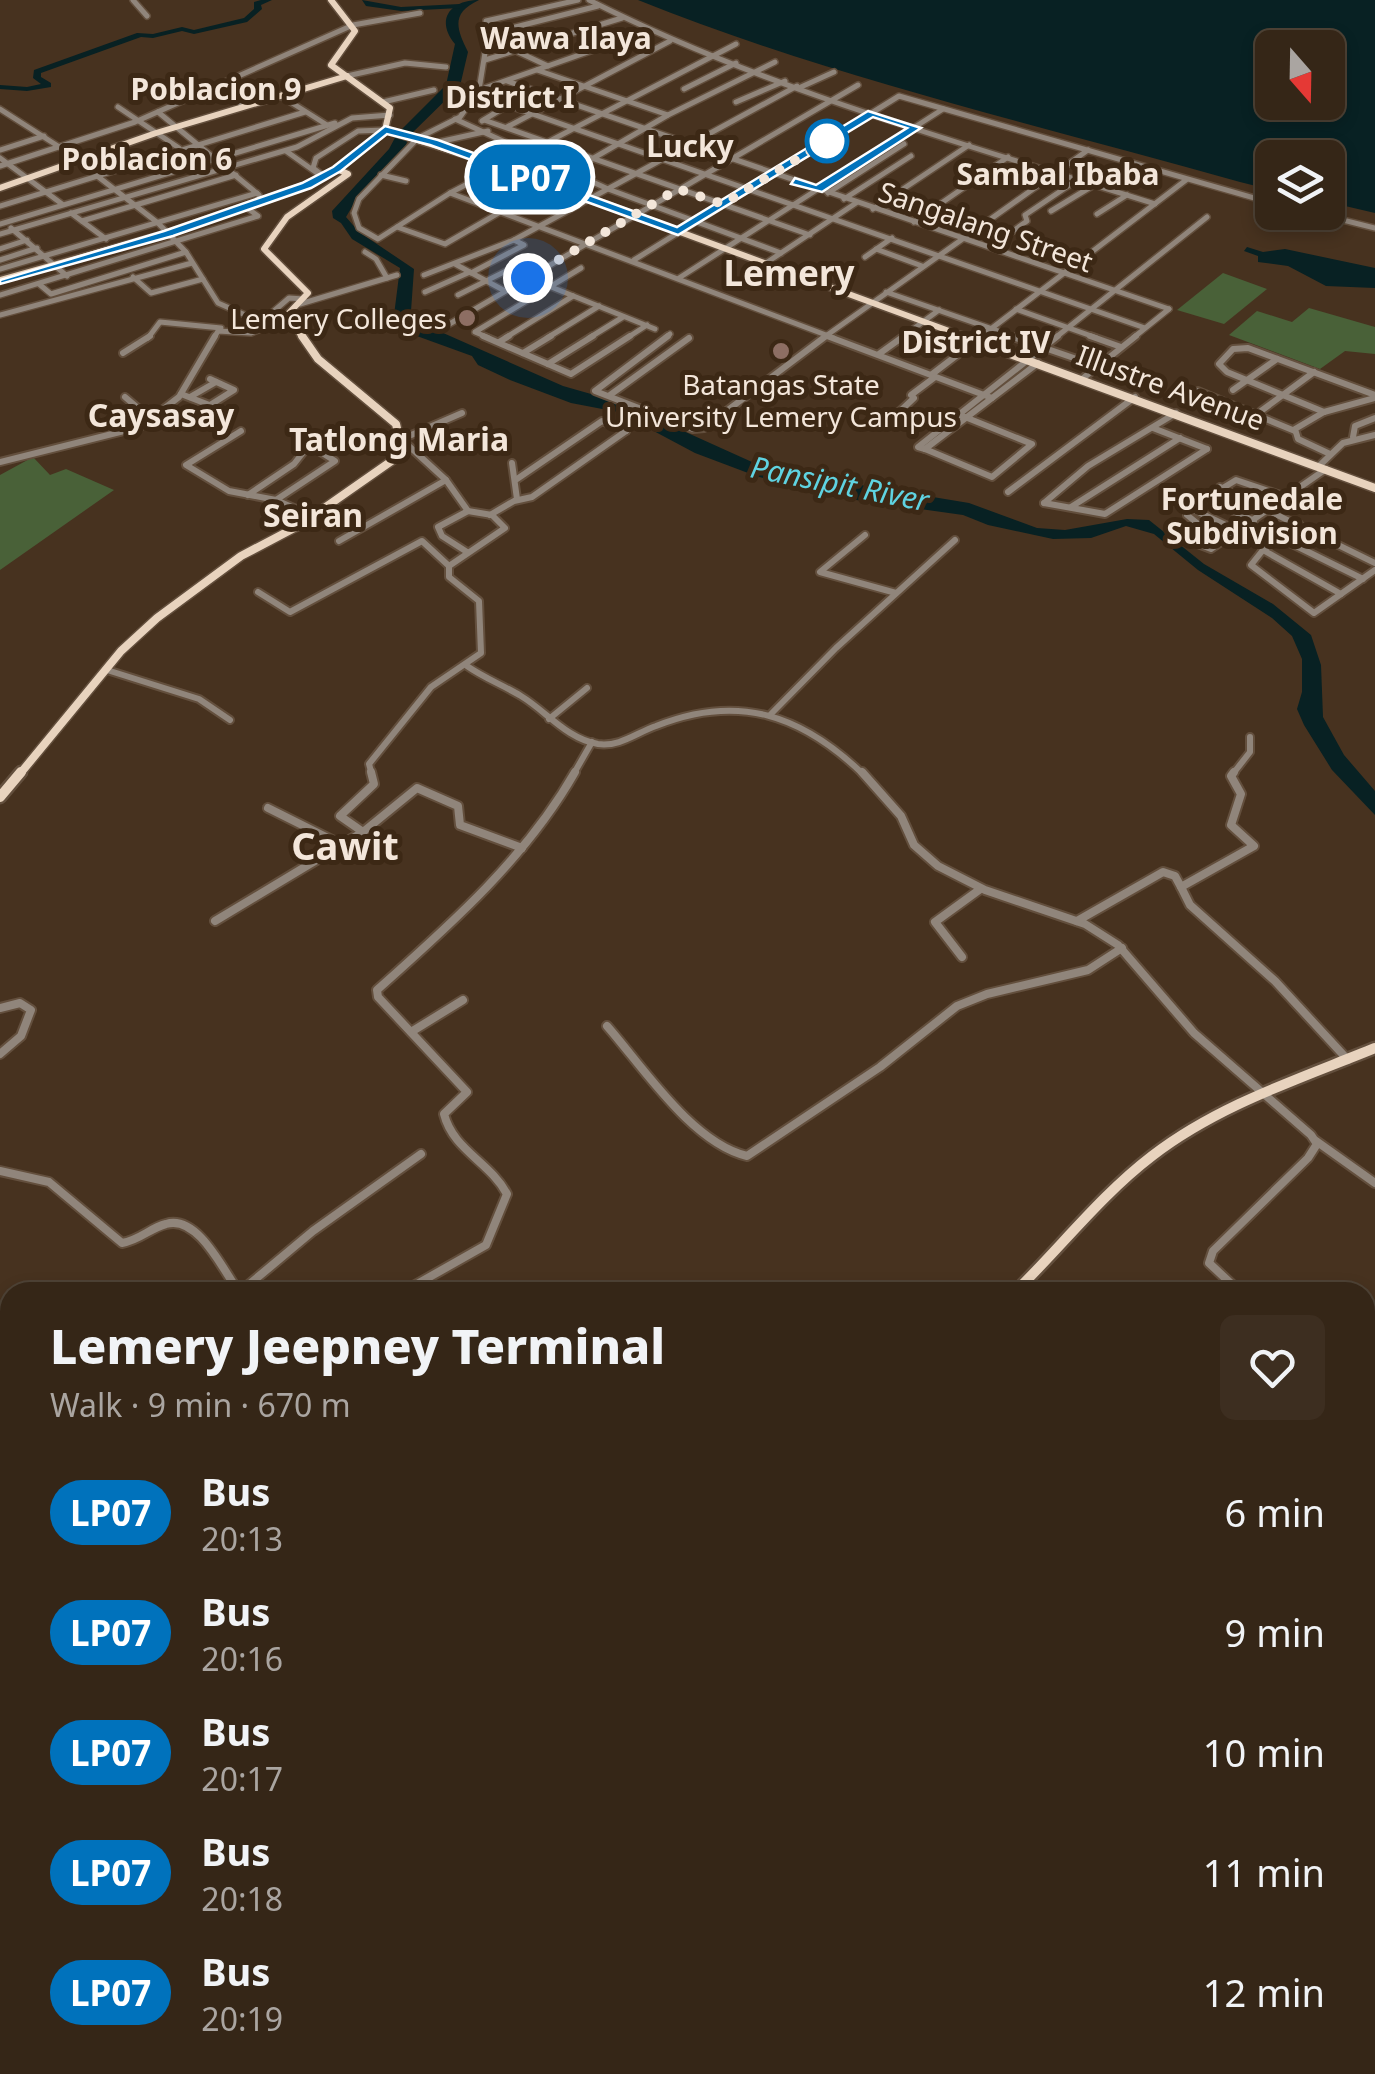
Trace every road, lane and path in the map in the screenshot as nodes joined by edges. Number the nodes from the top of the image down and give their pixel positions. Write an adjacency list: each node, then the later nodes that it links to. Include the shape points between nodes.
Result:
1 (133, 0): 7 (street)
2 (331, 0): 9 (main road)
3 (578, 0): 11 (street, via 486,20)
4 (589, 0): 5 (street)
5 (598, 6): 8 (street); 11 (street)
6 (420, 13): 9 (street)
7 (147, 16)
8 (622, 18): 10 (street); 14 (street)
9 (353, 25): 23 (main road, via 351,38 331,61); 29 (street)
10 (650, 32): 12 (street); 20 (street)
11 (488, 36): 14 (street); 16 (street)
12 (670, 41): 15 (street); 28 (street)
13 (736, 44): 15 (street)
14 (517, 53): 16 (street); 20 (street)
15 (710, 56): 18 (street); 37 (street)
16 (484, 60): 32 (street)
17 (775, 62): 21 (street)
18 (736, 63): 21 (street); 30 (street)
19 (446, 68): 23 (street, via 405,63)
20 (546, 70): 24 (street); 28 (street)
21 (758, 70): 25 (street); 51 (street)
22 (834, 72): 27 (street)
23 (347, 76): 34 (main road); 38 (main road)
24 (507, 81): 32 (street); 33 (street, Sangalang Street)
25 (785, 81): 27 (street); 39 (street)
26 (858, 85): 35 (street)
27 (799, 86): 35 (street); 72 (street)
28 (582, 87): 36 (street); 37 (street)
29 (214, 88): 40 (street); 45 (street)
30 (684, 89)
31 (434, 90): 38 (street)
32 (479, 90): 52 (street)
33 (531, 91): 36 (street, Sangalang Street); 41 (street)
34 (281, 96): 40 (main road); 46 (street)
35 (833, 99): 47 (street); 86 (street)
36 (560, 100): 48 (street, Sangalang Street); 50 (street)
37 (624, 101): 48 (street); 51 (street)
38 (383, 102): 49 (main road)
39 (736, 102)
40 (246, 106): 58 (main road)
41 (507, 106): 50 (street); 53 (street)
42 (118, 107): 55 (street)
43 (943, 108): 47 (street, via 898,96); 61 (street); 78 (street)
44 (0, 109): 66 (street)
45 (158, 112): 55 (street); 58 (street)
46 (305, 112): 56 (street); 68 (street)
47 (872, 113): 61 (street); 96 (street)
48 (601, 114): 60 (street); 62 (street, Sangalang Street)
49 (390, 115): 54 (street); 63 (main road)
50 (536, 116): 59 (street); 60 (street)
51 (668, 116): 62 (street)
52 (455, 119): 57 (street); 67 (street)
53 (484, 120): 57 (street); 59 (street)
54 (343, 121): 56 (street); 80 (street)
55 (135, 122): 65 (street); 75 (street)
56 (327, 124): 79 (street)
57 (474, 125): 64 (street)
58 (178, 126): 65 (main road); 68 (street)
59 (507, 127): 64 (street); 70 (street)
60 (576, 128): 70 (street); 71 (street)
61 (916, 128): 74 (street); 114 (street)
62 (644, 130): 71 (street); 72 (street, Sangalang Street)
63 (389, 131): 67 (main road, Illustre Avenue); 93 (main road); 99 (street, via 366,128 335,144 316,158)
64 (488, 131): 69 (street); 81 (street)
65 (156, 133): 76 (street); 87 (main road)
66 (44, 136): 75 (street); 77 (street)
67 (417, 138): 69 (main road, Illustre Avenue); 102 (street)
68 (197, 142): 76 (street); 84 (street)
69 (434, 142): 91 (main road, Illustre Avenue)
70 (550, 143): 81 (street); 85 (street)
71 (622, 144): 85 (street); 88 (street)
72 (690, 144): 86 (street, Sangalang Street); 88 (street)
73 (904, 144): 117 (street)
74 (969, 145): 83 (street); 134 (street)
75 (61, 148): 87 (street); 90 (street)
76 (178, 148): 98 (street)
77 (0, 150)
78 (1088, 150): 97 (street); 105 (street)
79 (236, 151): 84 (street); 89 (street)
80 (286, 151): 89 (street); 99 (street)
81 (530, 152): 91 (street); 94 (street)
82 (911, 156): 123 (street)
83 (1008, 157): 97 (street); 151 (street)
84 (213, 158): 92 (street); 110 (street)
85 (596, 158): 94 (street); 100 (street)
86 (728, 158): 95 (street); 96 (street, Sangalang Street)
87 (76, 159): 98 (street); 103 (main road)
88 (663, 160): 95 (street); 100 (street)
89 (250, 161): 92 (street)
90 (2, 162): 103 (street)
91 (501, 166): 107 (main road, Illustre Avenue); 116 (street)
92 (228, 168): 101 (street); 120 (street)
93 (337, 169): 99 (main road); 213 (main road, via 348,174 287,217 264,245)
94 (570, 172): 107 (street); 111 (street)
95 (702, 173): 112 (street); 113 (street)
96 (772, 173): 113 (street); 114 (street, Sangalang Street)
97 (1055, 173): 104 (street); 137 (street)
98 (97, 174): 110 (street); 115 (street)
99 (321, 174): 124 (main road)
100 (637, 174): 111 (street); 112 (street)
101 (236, 175): 118 (street); 130 (street)
102 (381, 175): 106 (street); 154 (street, via 360,199 354,219 378,239)
103 (25, 178): 109 (main road); 115 (street)
104 (1077, 180): 108 (street); 142 (street)
105 (1186, 180): 121 (street); 129 (street)
106 (406, 181)
107 (548, 183): 122 (main road, Illustre Avenue); 136 (street)
108 (1094, 185): 119 (street); 138 (street)
109 (0, 188)
110 (114, 188): 120 (street); 126 (street)
111 (608, 189): 122 (street); 132 (street)
112 (678, 189): 127 (street); 132 (street)
113 (748, 189): 127 (street); 128 (street)
114 (818, 189): 117 (street, Sangalang Street); 128 (street)
115 (44, 192): 126 (street); 131 (street)
116 (450, 192): 136 (street); 154 (street)
117 (828, 193): 123 (street, Sangalang Street)
118 (257, 194): 124 (street); 152 (street)
119 (1127, 195): 129 (street); 140 (street)
120 (124, 196): 130 (street); 139 (street)
121 (1255, 198)
122 (591, 199): 141 (main road, Illustre Avenue); 153 (street)
123 (844, 199): 125 (street, Sangalang Street)
124 (267, 200): 133 (main road)
125 (856, 203): 134 (street, Sangalang Street); 145 (street)
126 (62, 204): 135 (street)
127 (723, 204): 146 (street); 150 (street)
128 (794, 204): 145 (street); 146 (street)
129 (1155, 204): 191 (street)
130 (136, 205): 149 (street); 152 (street)
131 (0, 206)
132 (650, 206): 141 (street); 150 (street)
133 (246, 208): 158 (main road); 168 (street, via 258,216)
134 (873, 208): 151 (street, Sangalang Street)
135 (46, 210): 144 (street); 148 (street)
136 (500, 210): 153 (street); 154 (street, via 445,244)
137 (1001, 210): 142 (street); 163 (street)
138 (1051, 211)
139 (71, 212): 144 (street); 149 (street)
140 (1097, 214)
141 (634, 215): 157 (main road, Illustre Avenue); 169 (street)
142 (1022, 217): 160 (street, via 1026,222)
143 (1207, 217): 206 (street)
144 (55, 218): 156 (street)
145 (836, 218): 161 (street); 162 (street)
146 (768, 221): 161 (street); 165 (street)
147 (1345, 221): 155 (street)
148 (2, 222): 156 (street)
149 (82, 222): 164 (street)
150 (694, 222): 157 (street); 165 (street)
151 (914, 222): 163 (street, Sangalang Street)
152 (158, 224): 158 (street); 164 (street)
153 (542, 226): 167 (street); 169 (street)
154 (397, 227)
155 (1375, 228)
156 (14, 230): 159 (street); 166 (street)
157 (678, 231): 171 (main road, Illustre Avenue); 181 (street)
158 (168, 233): 168 (street); 185 (main road)
159 (0, 234)
160 (1009, 234)
161 (810, 235): 176 (street)
162 (892, 238): 173 (street); 177 (street)
163 (960, 238): 177 (street); 191 (street, Sangalang Street)
164 (106, 239): 178 (street)
165 (740, 239): 171 (street); 176 (street)
166 (27, 240): 170 (street); 172 (street)
167 (514, 240): 184 (street); 190 (street, via 524,245)
168 (178, 243): 174 (street); 194 (street)
169 (588, 243): 181 (street); 197 (street)
170 (37, 248): 178 (street); 180 (street)
171 (726, 248): 183 (main road, Illustre Avenue); 198 (street)
172 (0, 249)
173 (876, 250): 179 (street); 186 (street)
174 (186, 252): 182 (street); 202 (street, via 51,294)
175 (365, 252): 196 (street)
176 (782, 253): 183 (street)
177 (938, 254): 186 (street); 205 (street)
178 (47, 256): 185 (street); 189 (street)
179 (864, 257)
180 (0, 260)
181 (634, 260): 198 (street)
182 (192, 263): 195 (street); 199 (street)
183 (766, 263): 214 (main road, Illustre Avenue)
184 (455, 264): 190 (street); 193 (street)
185 (56, 265): 194 (street); 200 (main road)
186 (922, 266): 208 (street)
187 (514, 267): 201 (street)
188 (581, 268): 203 (street)
189 (0, 269)
190 (471, 272): 201 (street); 207 (street)
191 (1064, 273): 205 (street); 206 (street, Sangalang Street)
192 (397, 275): 196 (street)
193 (424, 275)
194 (67, 276): 202 (street)
195 (133, 277): 199 (street, via 151,292); 219 (street)
196 (387, 278): 212 (street)
197 (528, 278): 203 (street); 204 (street)
198 (679, 278): 230 (street)
199 (203, 279): 213 (street, via 218,303 262,322 289,298)
200 (0, 280)
201 (488, 282): 204 (street); 210 (street)
202 (39, 284): 209 (street)
203 (549, 286): 211 (street); 234 (street, via 474,332)
204 (506, 291): 224 (street)
205 (1038, 291): 216 (street); 217 (street)
206 (1114, 291): 217 (street); 229 (street, Sangalang Street, via 1170,309)
207 (425, 292)
208 (886, 292): 214 (street); 218 (street)
209 (0, 295)
210 (458, 295)
211 (573, 296): 215 (street); 234 (street)
212 (318, 298): 213 (street); 213 (street)
213 (304, 299): 221 (main road)
214 (873, 302): 222 (main road, Illustre Avenue); 230 (street)
215 (599, 306): 220 (street); 238 (street)
216 (1016, 309): 227 (street); 228 (street)
217 (1092, 309): 228 (street); 229 (street)
218 (939, 310): 222 (street); 227 (street)
219 (0, 314)
220 (623, 316): 223 (street); 242 (street)
221 (288, 318): 225 (street, via 241,334); 273 (main road, via 318,359 389,415)
222 (924, 321): 233 (main road, Illustre Avenue); 239 (street)
223 (646, 325): 226 (street); 242 (street, via 571,374)
224 (446, 326)
225 (221, 328): 237 (street, via 160,322 146,341); 250 (street)
226 (655, 328)
227 (992, 328): 233 (street); 235 (street)
228 (1069, 328): 235 (street); 236 (street)
229 (1145, 328): 236 (street)
230 (829, 333): 239 (street); 252 (street, via 698,430)
231 (670, 334): 252 (street, via 596,388)
232 (689, 338): 252 (street)
233 (976, 340): 241 (main road, Illustre Avenue); 245 (street)
234 (499, 342): 238 (street)
235 (1044, 347): 241 (street); 243 (street)
236 (1121, 347): 243 (street)
237 (124, 353)
238 (523, 353): 242 (street)
239 (878, 354): 245 (street)
240 (1277, 359): 244 (street); 247 (street); 247 (street, via 1233,349 1220,368)
241 (1034, 361): 246 (main road, Illustre Avenue); 253 (street)
242 (548, 364)
243 (1097, 366): 246 (street)
244 (1314, 372): 251 (street); 254 (street)
245 (933, 376): 253 (street); 264 (street)
246 (1082, 380): 257 (main road, Illustre Avenue)
247 (1246, 380): 248 (street); 251 (street)
248 (1233, 390)
249 (1198, 391): 270 (street)
250 (181, 394): 256 (street); 267 (street)
251 (1282, 394): 259 (street); 260 (street)
252 (610, 395)
253 (988, 396): 265 (street)
254 (1375, 396): 260 (street)
255 (125, 397): 267 (street)
256 (190, 397): 258 (street); 258 (street, via 213,380 234,390)
257 (1135, 398): 263 (main road, Illustre Avenue); 285 (street)
258 (210, 405): 261 (street)
259 (1261, 411)
260 (1324, 412): 270 (street)
261 (230, 413)
262 (462, 413): 273 (street)
263 (1176, 413): 268 (street); 280 (main road, Illustre Avenue)
264 (897, 414)
265 (963, 416): 265 (street, via 1032,444 992,477 925,450)
266 (1375, 418): 272 (street, via 1355,426)
267 (151, 419): 277 (street, via 114,437)
268 (1153, 428): 274 (street); 291 (street, via 1088,466 1044,502)
269 (241, 431): 286 (street, via 186,466)
270 (1295, 431): 276 (street)
271 (1375, 435): 272 (street)
272 (1354, 437): 276 (street)
273 (401, 438): 282 (street); 296 (main road, via 383,470)
274 (1180, 438): 291 (street); 291 (street, via 1208,449 1105,514)
275 (0, 450): 277 (street)
276 (1330, 454): 280 (street)
277 (9, 458): 278 (street)
278 (0, 462)
279 (512, 464): 281 (street)
280 (1322, 467): 284 (main road, Illustre Avenue); 287 (street)
281 (517, 479): 289 (street); 289 (street, via 602,421 626,431 537,494)
282 (446, 480): 294 (street); 303 (street)
283 (1220, 487): 287 (street, via 1246,480); 288 (street); 293 (street)
284 (1375, 488)
285 (1008, 492)
286 (248, 495): 290 (street); 290 (street, via 294,464 306,443 335,461)
287 (1286, 497): 293 (street)
288 (1206, 498): 292 (street); 297 (street)
289 (517, 499): 295 (street)
290 (276, 500): 296 (street)
291 (1071, 507)
292 (1190, 508): 299 (street); 299 (street, via 1190,519 1207,532 1198,542 1206,550)
293 (1267, 510): 297 (street); 298 (street)
294 (468, 511): 295 (street); 305 (street, via 438,527)
295 (490, 515): 305 (street, via 504,532)
296 (312, 516): 313 (main road, via 183,598 124,647)
297 (1254, 521): 299 (street)
298 (1299, 524): 301 (street); 307 (street)
299 (1238, 531)
300 (865, 535): 310 (street, via 820,572)
301 (1280, 538): 304 (street); 308 (street)
302 (954, 540): 310 (street)
303 (338, 541)
304 (1262, 550): 311 (street); 311 (street, via 1250,565 1314,613)
305 (467, 552): 306 (street)
306 (448, 566): 309 (street, via 422,541 290,612); 312 (street, via 450,577 479,600 482,650)
307 (1375, 566): 308 (street)
308 (1363, 578): 311 (street)
309 (258, 592)
310 (896, 593): 315 (street)
311 (1341, 594)
312 (468, 666): 316 (street); 322 (street, via 431,687 369,764 374,784 340,816)
313 (107, 670): 317 (street, via 199,699); 320 (main road)
314 (587, 688): 316 (street)
315 (772, 714): 319 (street, via 741,708 662,722 619,742); 326 (street, via 840,753 905,820 918,849)
316 (549, 718): 319 (street)
317 (230, 720)
318 (1250, 737): 325 (street, via 1250,752 1231,776 1241,794 1231,825 1254,846)
319 (592, 742): 324 (street, via 552,812)
320 (0, 797)
321 (268, 808): 323 (street)
322 (363, 832): 323 (street); 324 (street, via 422,788 458,806 460,825)
323 (342, 845): 327 (street)
324 (522, 848): 334 (street, via 377,990)
325 (1180, 888): 328 (street, via 1175,876 1163,872); 337 (street)
326 (979, 890): 328 (street); 330 (street, via 935,922)
327 (215, 921)
328 (1076, 922): 329 (street)
329 (1122, 948): 333 (street, via 1088,970 957,1006 880,1068 747,1156 726,1151 674,1104); 338 (street, via 1178,1016)
330 (962, 957)
331 (463, 1000): 334 (street)
332 (0, 1008): 336 (street, via 20,1003 30,1010 22,1037)
333 (607, 1026)
334 (411, 1032): 345 (street, via 468,1092 444,1114 451,1136 507,1194 486,1245)
335 (1375, 1048): 337 (main road)
336 (0, 1054)
337 (1348, 1060): 338 (main road)
338 (1263, 1096): 339 (street); 346 (main road, via 1198,1126 1152,1157)
339 (1316, 1141): 342 (street); 347 (street, via 1317,1148 1212,1248 1209,1263)
340 (421, 1154): 344 (street)
341 (0, 1170): 343 (street, via 49,1182 122,1243 179,1222 197,1233)
342 (1375, 1182)
343 (233, 1282)
344 (252, 1282)
345 (421, 1282)
346 (1024, 1282)
347 (1229, 1282)

